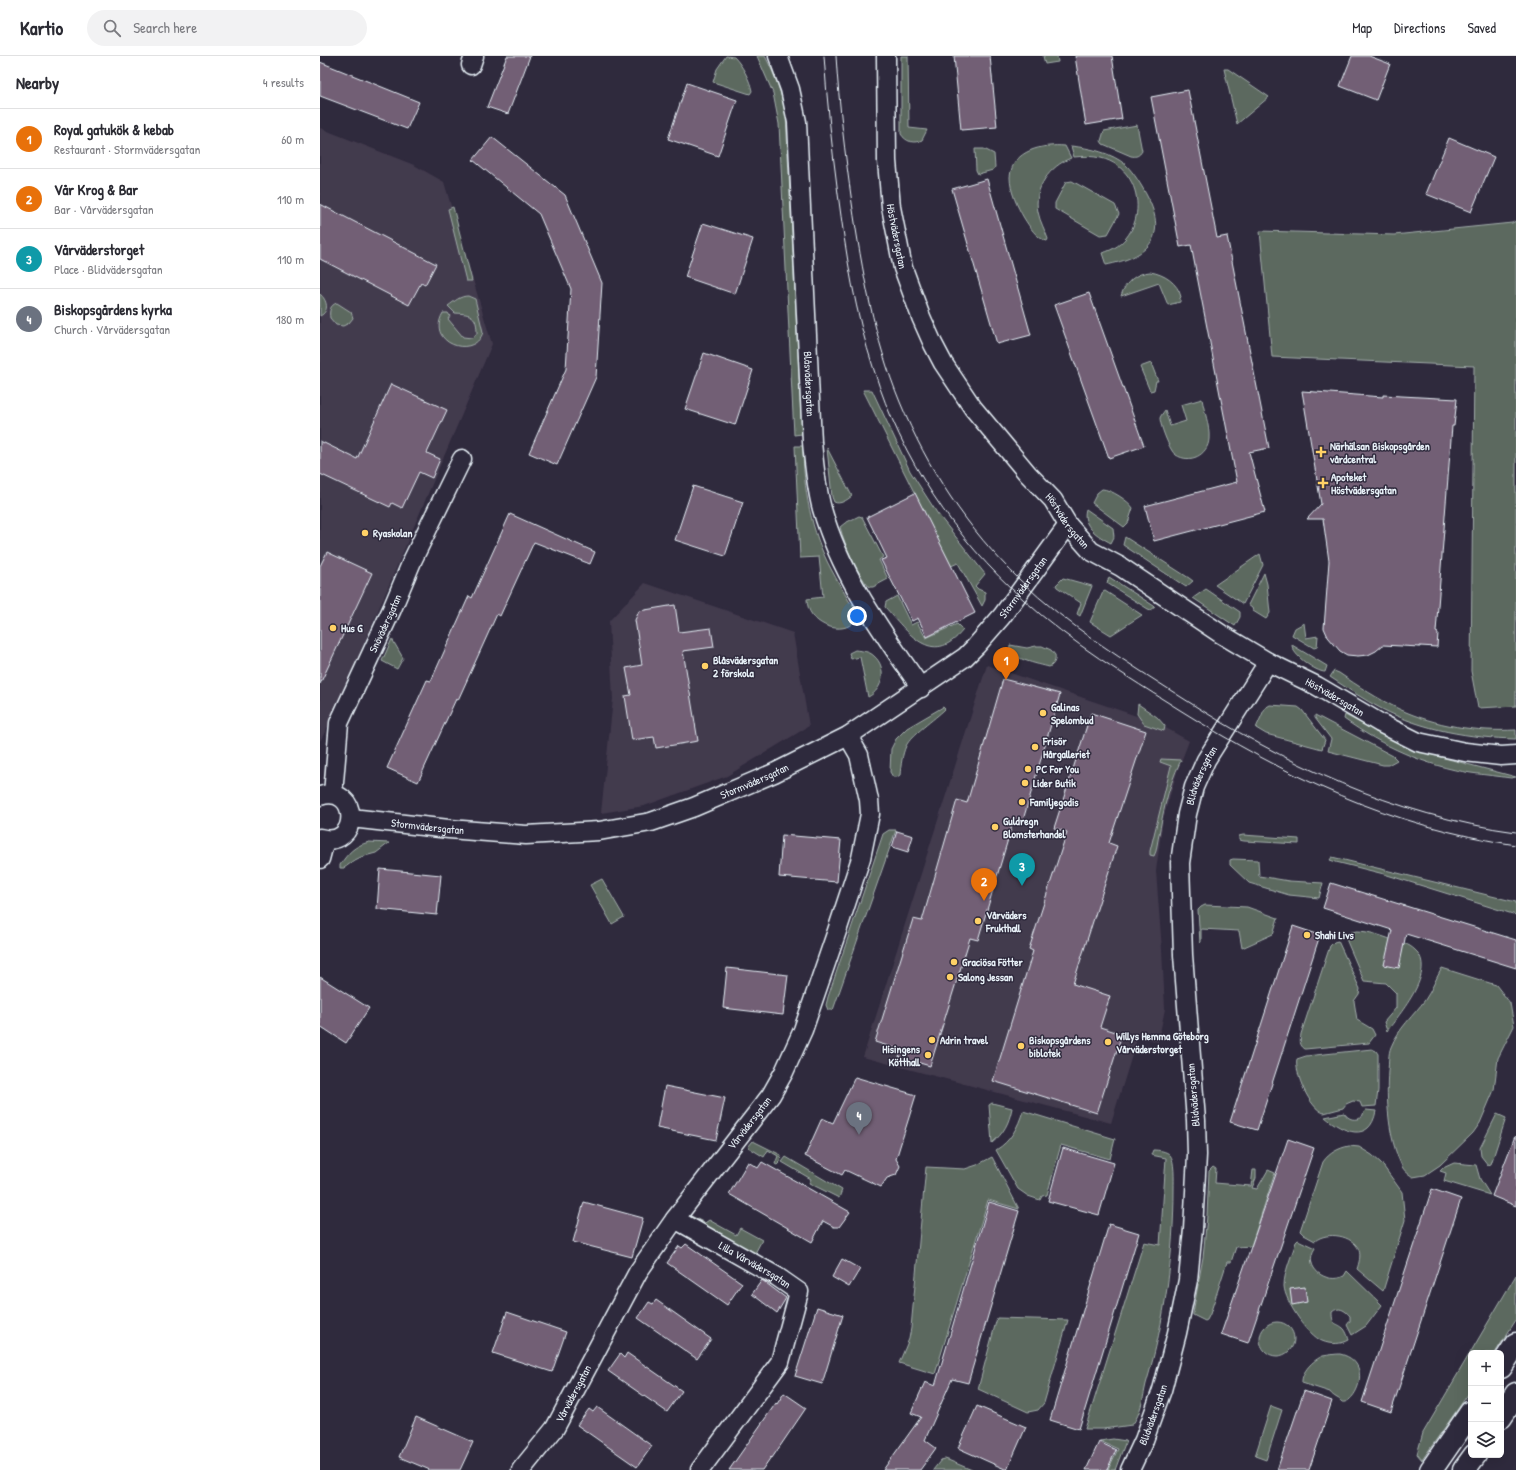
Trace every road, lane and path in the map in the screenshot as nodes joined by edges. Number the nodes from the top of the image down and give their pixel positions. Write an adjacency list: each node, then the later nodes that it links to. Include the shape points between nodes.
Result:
1 (778, 56): 6 (street, Blåsvädersgatan, via 790,89 796,122 812,442 821,508 850,579)
2 (886, 56): 4 (street, Höstvädersgatan, via 887,162 891,207 899,252 914,298 933,344 953,379 983,421 1053,500)
3 (462, 459): 9 (street, Snövädersgatan, via 413,559 339,723)
4 (1068, 525): 5 (street, Höstvädersgatan, via 1091,551 1121,567); 6 (street, Stormvädersgatan, via 1002,616 976,646 965,657)
5 (1268, 662): 8 (street, Höstvädersgatan, via 1418,742 1465,752); 22 (street, Blidvädersgatan, via 1206,760 1194,787 1187,814 1180,863 1184,969 1196,1120 1193,1229 1188,1280 1172,1354 1144,1440)
6 (921, 688): 7 (street, Stormvädersgatan)
7 (848, 736): 10 (street, Stormvädersgatan, via 774,773 694,807 650,822 600,831 526,835); 13 (street, Vårvädersgatan, via 859,754 870,800 870,814 860,858 803,1030 771,1095)
8 (1516, 756)
9 (326, 795): 10 (street, via 345,801 350,808)
10 (351, 818): 11 (street, via 345,833 338,838)
11 (323, 839): 12 (street)
12 (320, 859)
13 (675, 1219): 20 (street, Vårvädersgatan, via 638,1272 555,1428); 21 (street, Lilla Vårvädersgatan, via 776,1276 799,1292 780,1362)
14 (1516, 1344): 15 (street)
15 (1504, 1362)
16 (1516, 1394): 17 (street)
17 (1504, 1412)
18 (1468, 1416): 23 (street)
19 (1473, 1458): 24 (street)
20 (521, 1470)
21 (700, 1470)
22 (1130, 1470)
23 (1430, 1470)
24 (1464, 1470)

